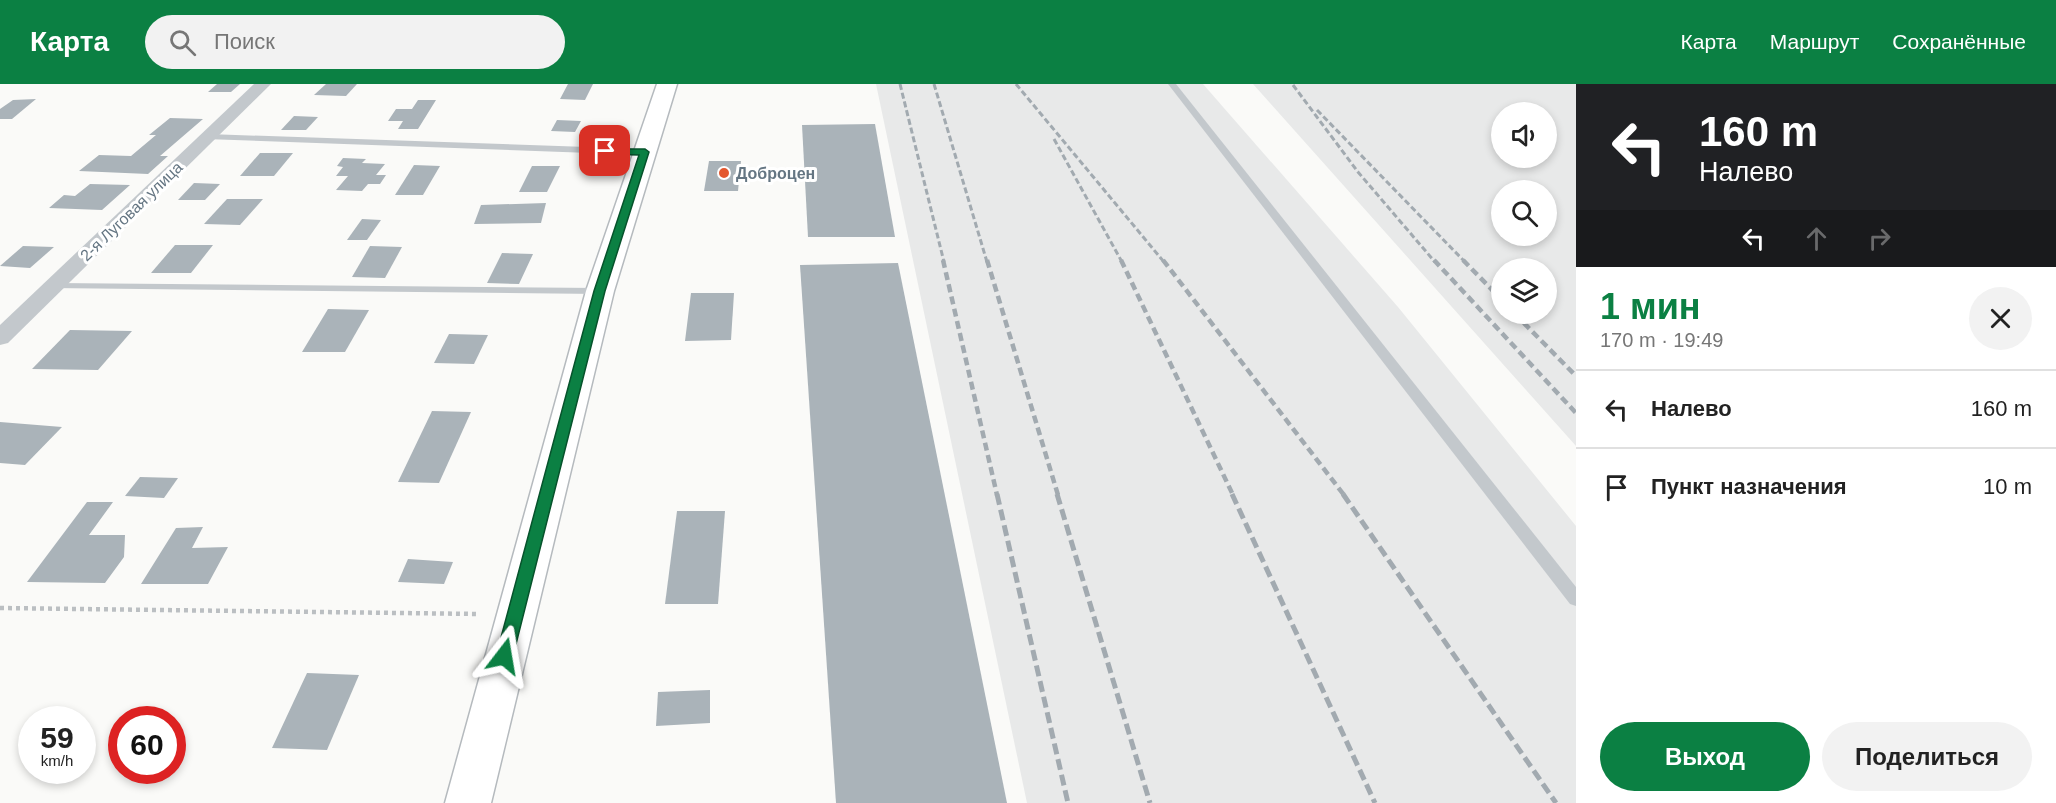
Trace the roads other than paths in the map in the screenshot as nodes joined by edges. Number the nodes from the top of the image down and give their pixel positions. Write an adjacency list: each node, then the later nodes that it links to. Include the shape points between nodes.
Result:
1 (263, 84): 4 (street, 2-я Луговая улица)
2 (667, 84): 5 (main road)
3 (1172, 84): 9 (lane)
4 (207, 137): 5 (lane); 6 (street, 2-я Луговая улица)
5 (645, 152): 7 (main road)
6 (54, 285): 7 (lane); 8 (street, 2-я Луговая улица)
7 (600, 291): 10 (main road)
8 (0, 338)
9 (1576, 599)
10 (468, 803)

